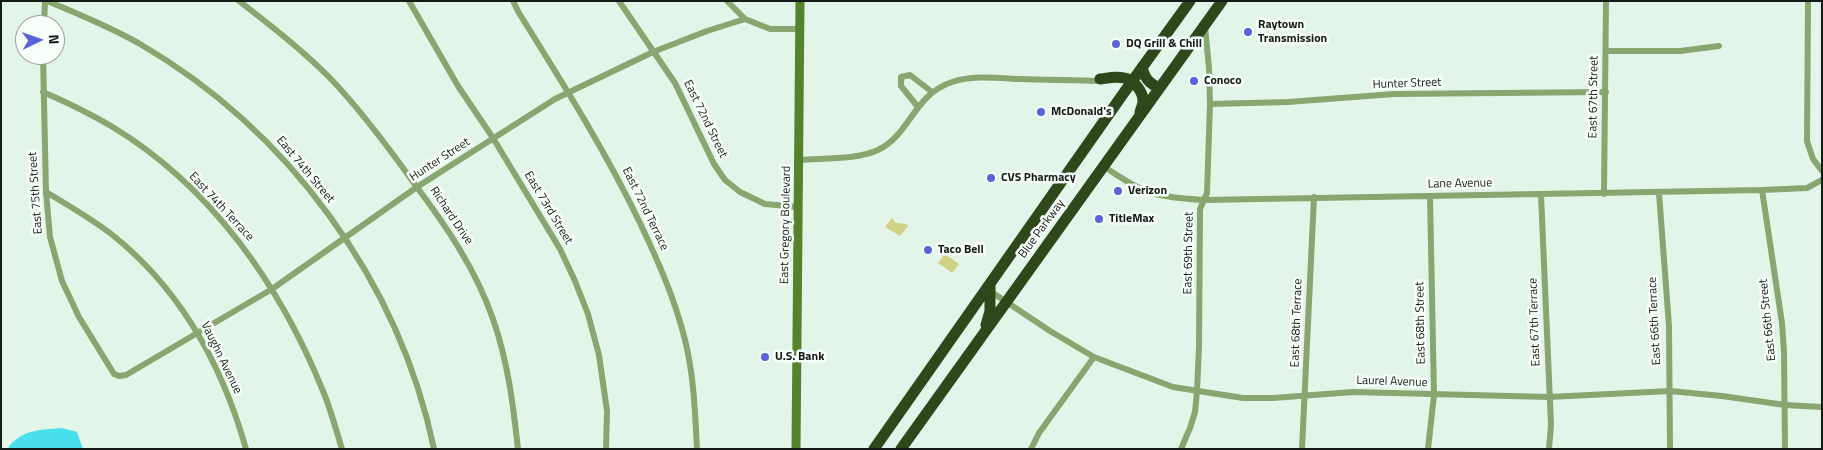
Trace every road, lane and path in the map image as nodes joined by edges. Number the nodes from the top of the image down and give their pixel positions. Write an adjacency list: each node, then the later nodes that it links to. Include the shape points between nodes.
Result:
1 (46, 1): 12 (street); 47 (street, East 74th Street, via 140,44 218,98 287,163)
2 (239, 1): 37 (street, Richard Drive, via 279,31 329,77)
3 (409, 1): 32 (street, East 73rd Street, via 458,86)
4 (513, 1): 25 (street, East 72nd Terrace)
5 (620, 1): 18 (street, East 72nd Street)
6 (727, 1): 13 (street)
7 (800, 1): 15 (main road, East Gregory Boulevard)
8 (1190, 1): 20 (highway, Blue Parkway)
9 (1222, 1): 14 (highway, Blue Parkway)
10 (1606, 1): 17 (street, East 67th Street)
11 (1808, 1): 35 (street, via 1807,141 1813,159)
12 (45, 15)
13 (745, 19): 15 (street, via 770,29); 18 (street, Hunter Street)
14 (1204, 26): 23 (highway, Blue Parkway); 29 (street, East 69th Street)
15 (799, 29): 33 (main road, East Gregory Boulevard)
16 (1719, 46): 17 (street, via 1680,51)
17 (1606, 51): 27 (street, East 67th Street)
18 (653, 52): 25 (street, Hunter Street); 46 (street, East 72nd Street, via 675,82 714,164 725,180 740,192 765,204)
19 (43, 65): 24 (street, East 75th Street)
20 (1142, 67): 22 (highway, Blue Parkway); 23 (highway, via 1149,83)
21 (1100, 80): 22 (highway, via 1118,77); 26 (street, via 975,78 951,82); 28 (highway, via 1114,84)
22 (1132, 81): 28 (highway, Blue Parkway); 31 (highway, via 1143,100)
23 (1159, 88): 31 (highway, Blue Parkway)
24 (43, 92): 39 (street, East 75th Street); 48 (street, East 74th Terrace, via 112,127 174,173 228,227)
25 (568, 92): 32 (street, Hunter Street); 67 (street, East 72nd Terrace, via 623,188 675,303 694,386)
26 (932, 92): 30 (street); 30 (street, via 910,75 901,77 901,86)
27 (1606, 92): 29 (street, Hunter Street, via 1394,94); 42 (street, East 67th Street)
28 (1123, 94): 49 (highway, Blue Parkway)
29 (1210, 104): 45 (street, East 69th Street, via 1207,193)
30 (918, 107): 33 (street, via 896,136 880,149 858,156)
31 (1138, 119): 34 (highway, Blue Parkway)
32 (493, 138): 37 (street, Hunter Street); 66 (street, East 73rd Street, via 560,249 588,314 606,397)
33 (799, 160): 46 (main road, East Gregory Boulevard)
34 (1103, 166): 45 (street, Lane Avenue, via 1151,193); 50 (highway, Blue Parkway)
35 (1822, 171)
36 (1822, 180): 38 (street, Lane Avenue, via 1807,188)
37 (417, 187): 47 (street, Hunter Street); 65 (street, Richard Drive, via 463,254 493,318 511,386)
38 (1762, 190): 40 (street, Lane Avenue); 60 (street, East 66th Street, via 1782,323)
39 (46, 192): 51 (street, Vaughn Avenue, via 89,218 131,251 168,290); 54 (street, East 75th Street, via 50,237 62,280 79,317)
40 (1659, 193): 42 (street, Lane Avenue); 56 (street, East 66th Terrace, via 1669,326)
41 (1541, 194): 42 (street, Lane Avenue); 43 (street, Lane Avenue); 59 (street, East 67th Terrace)
42 (1604, 194)
43 (1430, 196): 44 (street, Lane Avenue); 57 (street, East 68th Street)
44 (1314, 197): 45 (street, Lane Avenue); 58 (street, East 68th Terrace)
45 (1204, 200): 55 (street, East 69th Street, via 1200,209)
46 (798, 207): 68 (main road, East Gregory Boulevard)
47 (345, 239): 48 (street, Hunter Street); 64 (street, East 74th Street, via 379,296 405,352 428,420)
48 (272, 289): 51 (street, Hunter Street); 63 (street, East 74th Terrace, via 300,338 324,392)
49 (989, 289): 50 (street, Laurel Avenue); 52 (highway, via 990,311); 69 (highway, Blue Parkway)
50 (1006, 302): 52 (highway, Blue Parkway); 53 (street, Laurel Avenue)
51 (199, 333): 54 (street, Hunter Street, via 126,375); 62 (street, Vaughn Avenue, via 222,381)
52 (982, 336): 70 (highway, Blue Parkway)
53 (1094, 357): 55 (street, Laurel Avenue, via 1157,382); 71 (street)
54 (114, 374)
55 (1197, 390): 58 (street, Laurel Avenue, via 1243,398); 72 (street, East 69th Street, via 1195,412)
56 (1670, 391): 59 (street, Laurel Avenue); 60 (street, Laurel Avenue); 76 (street, East 66th Terrace)
57 (1434, 395): 58 (street, Laurel Avenue, via 1353,392); 59 (street, Laurel Avenue); 74 (street, East 68th Street)
58 (1306, 396): 73 (street, East 68th Terrace)
59 (1549, 397): 75 (street, East 67th Terrace)
60 (1784, 405): 61 (street, Laurel Avenue); 77 (street, East 66th Street)
61 (1822, 407)
62 (246, 449)
63 (342, 449)
64 (434, 449)
65 (518, 449)
66 (606, 449)
67 (697, 449)
68 (796, 449)
69 (874, 449)
70 (901, 449)
71 (1031, 449)
72 (1181, 449)
73 (1302, 449)
74 (1428, 449)
75 (1549, 449)
76 (1670, 449)
77 (1785, 449)

